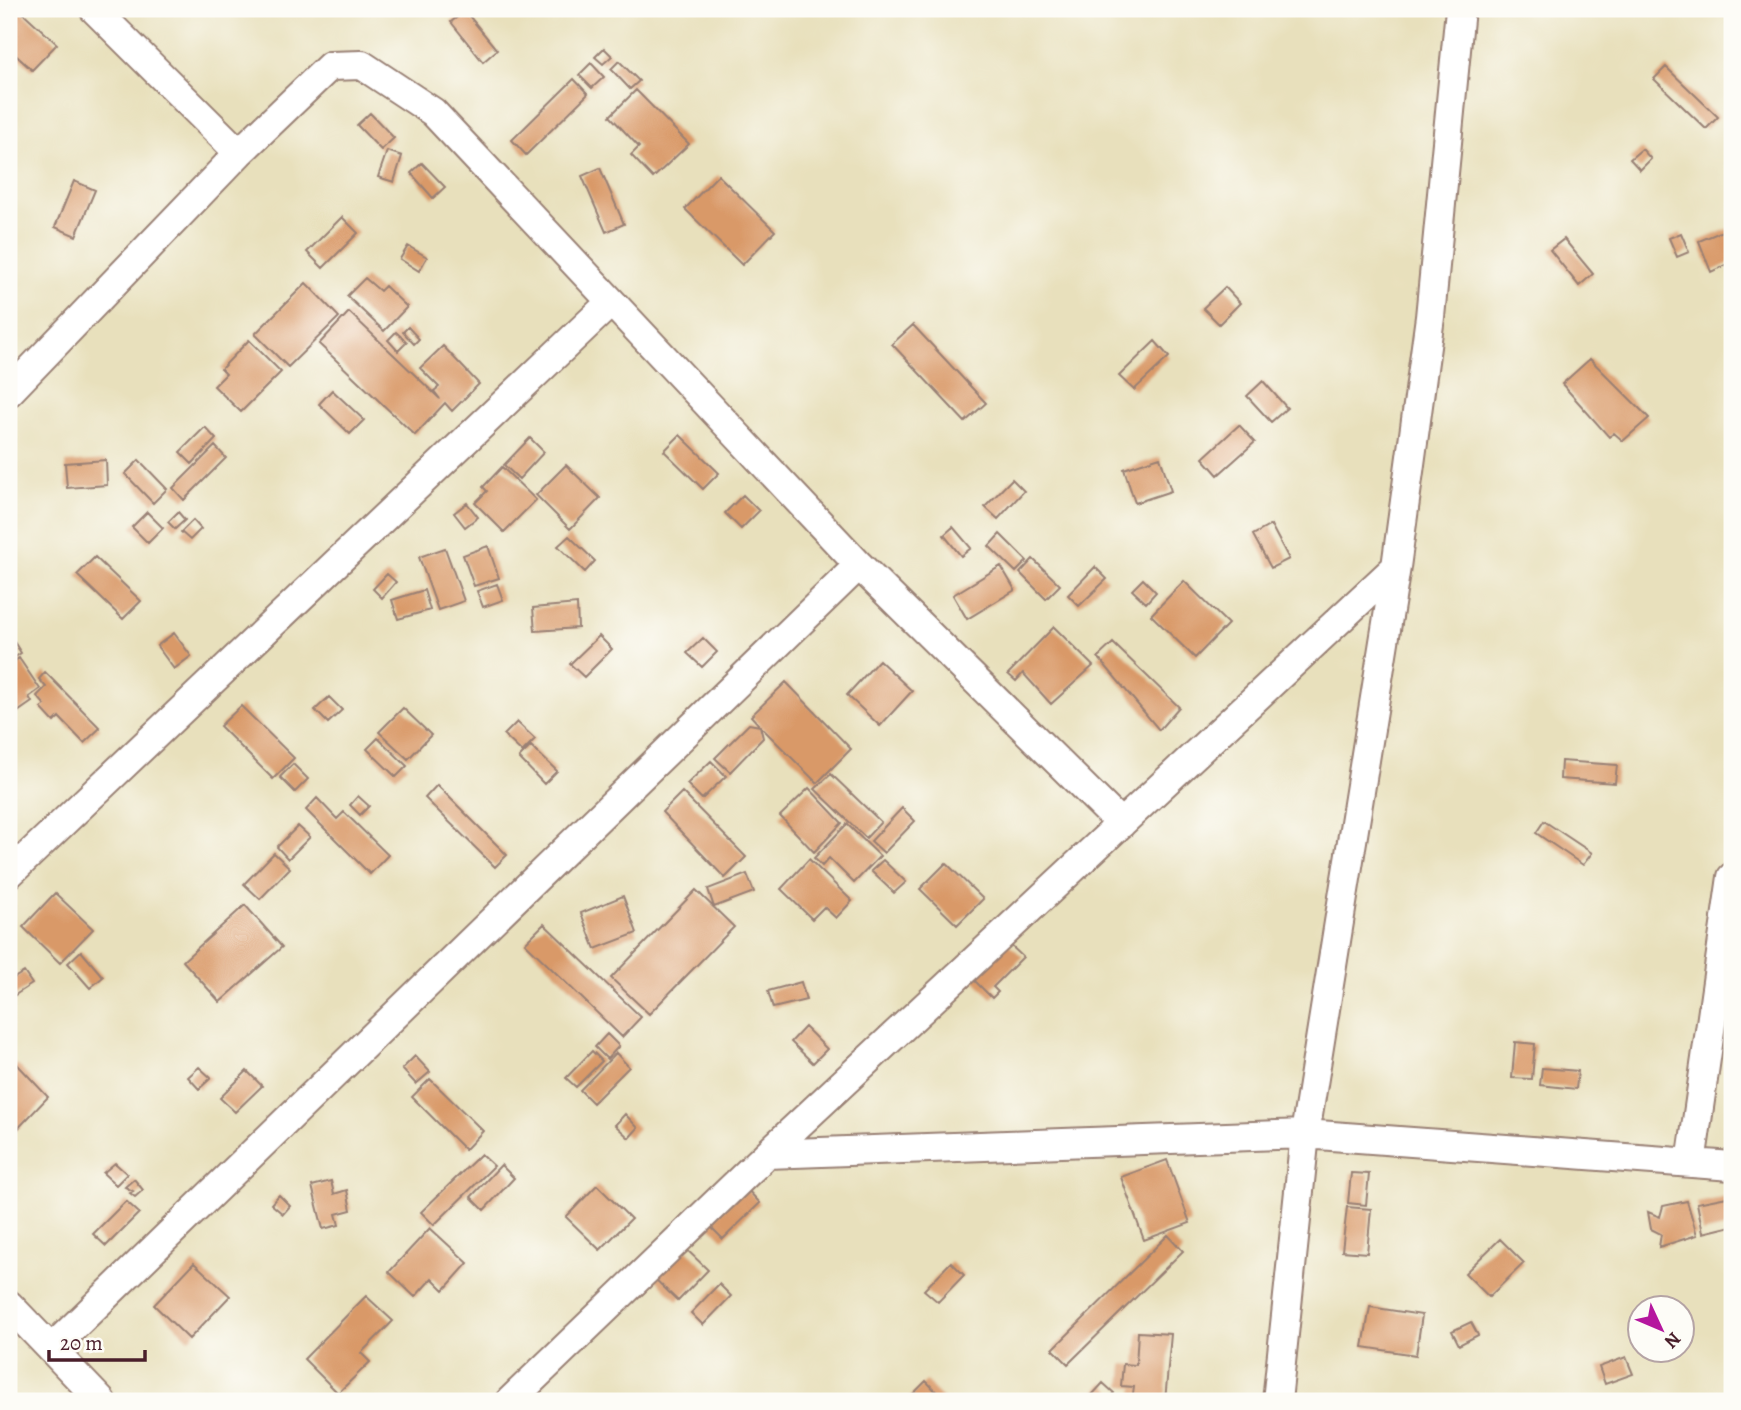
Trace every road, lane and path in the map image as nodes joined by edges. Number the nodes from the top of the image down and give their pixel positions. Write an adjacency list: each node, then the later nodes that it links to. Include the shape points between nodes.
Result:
1 (94, 9): 3 (street)
2 (1460, 9): 7 (street, via 1430,317)
3 (240, 153): 4 (street, via 330,66 362,65 433,112); 5 (street)
4 (611, 302): 6 (street); 9 (street)
5 (9, 392)
6 (859, 565): 8 (street); 16 (street)
7 (1396, 567): 8 (street); 11 (street)
8 (1121, 824): 12 (street)
9 (9, 874)
10 (1732, 877): 13 (street)
11 (1305, 1134): 12 (street); 13 (street); 19 (street)
12 (767, 1154): 18 (street)
13 (1691, 1163): 14 (street)
14 (1732, 1166)
15 (9, 1305): 16 (street)
16 (51, 1349): 17 (street)
17 (101, 1401)
18 (510, 1401)
19 (1277, 1401)

